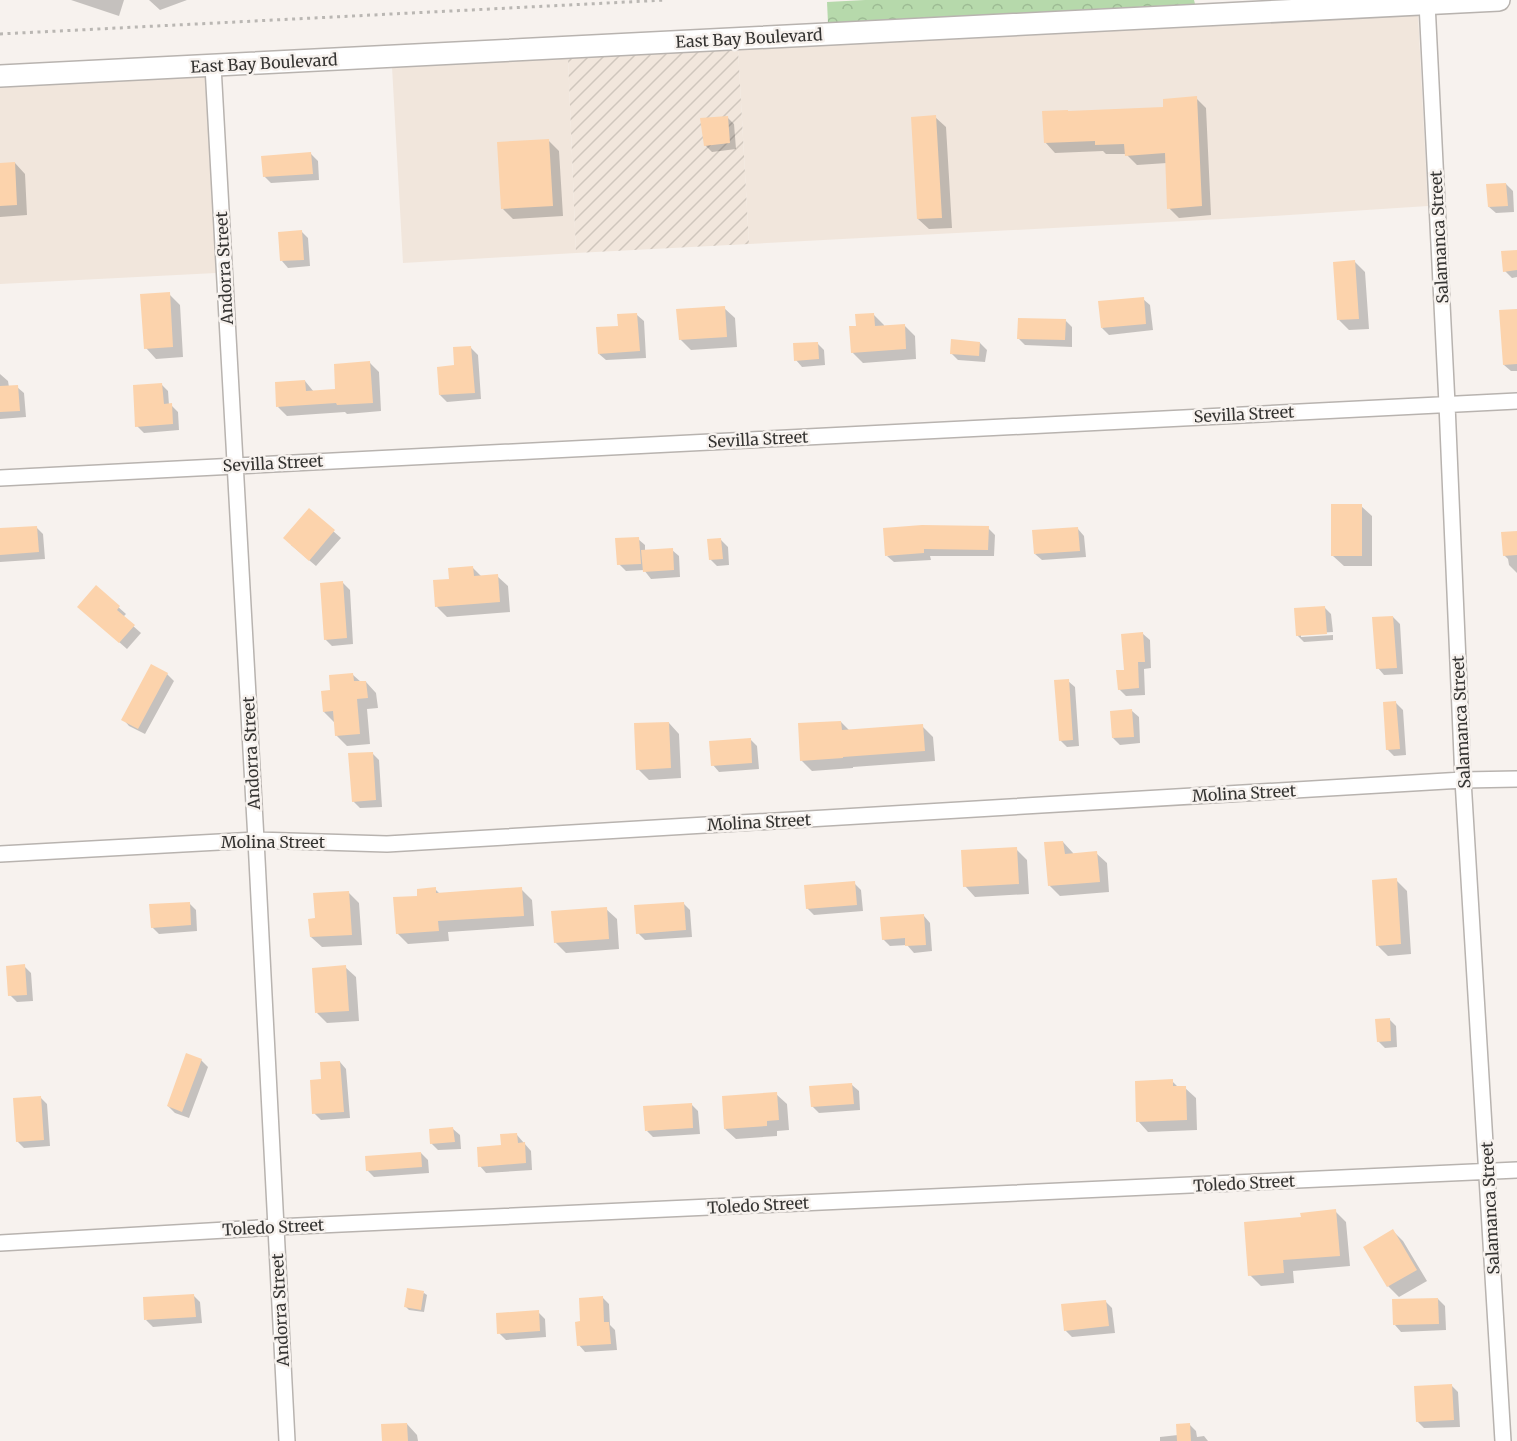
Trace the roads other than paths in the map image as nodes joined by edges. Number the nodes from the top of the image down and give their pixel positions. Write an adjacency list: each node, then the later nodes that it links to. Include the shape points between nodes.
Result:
1 (1499, 0): 2 (main road, East Bay Boulevard)
2 (1427, 3): 3 (main road, East Bay Boulevard); 7 (street, Salamanca Street)
3 (1324, 4): 4 (main road, East Bay Boulevard)
4 (213, 66): 5 (main road, East Bay Boulevard); 8 (street, Andorra Street)
5 (0, 76)
6 (1517, 401): 7 (street, Sevilla Street)
7 (1447, 404): 8 (street, Sevilla Street); 11 (street, Salamanca Street)
8 (235, 465): 9 (street, Sevilla Street); 12 (street, Andorra Street)
9 (0, 478)
10 (1517, 779): 11 (street, Molina Street)
11 (1463, 780): 12 (street, Molina Street, via 387,844); 15 (street, Salamanca Street)
12 (256, 840): 13 (street, Molina Street); 16 (street, Andorra Street)
13 (0, 854)
14 (1517, 1170): 15 (street, Toledo Street)
15 (1488, 1172): 16 (street, Toledo Street); 19 (street, Salamanca Street)
16 (276, 1227): 17 (street, Toledo Street); 18 (street, Andorra Street)
17 (0, 1243)
18 (287, 1441)
19 (1503, 1441)

